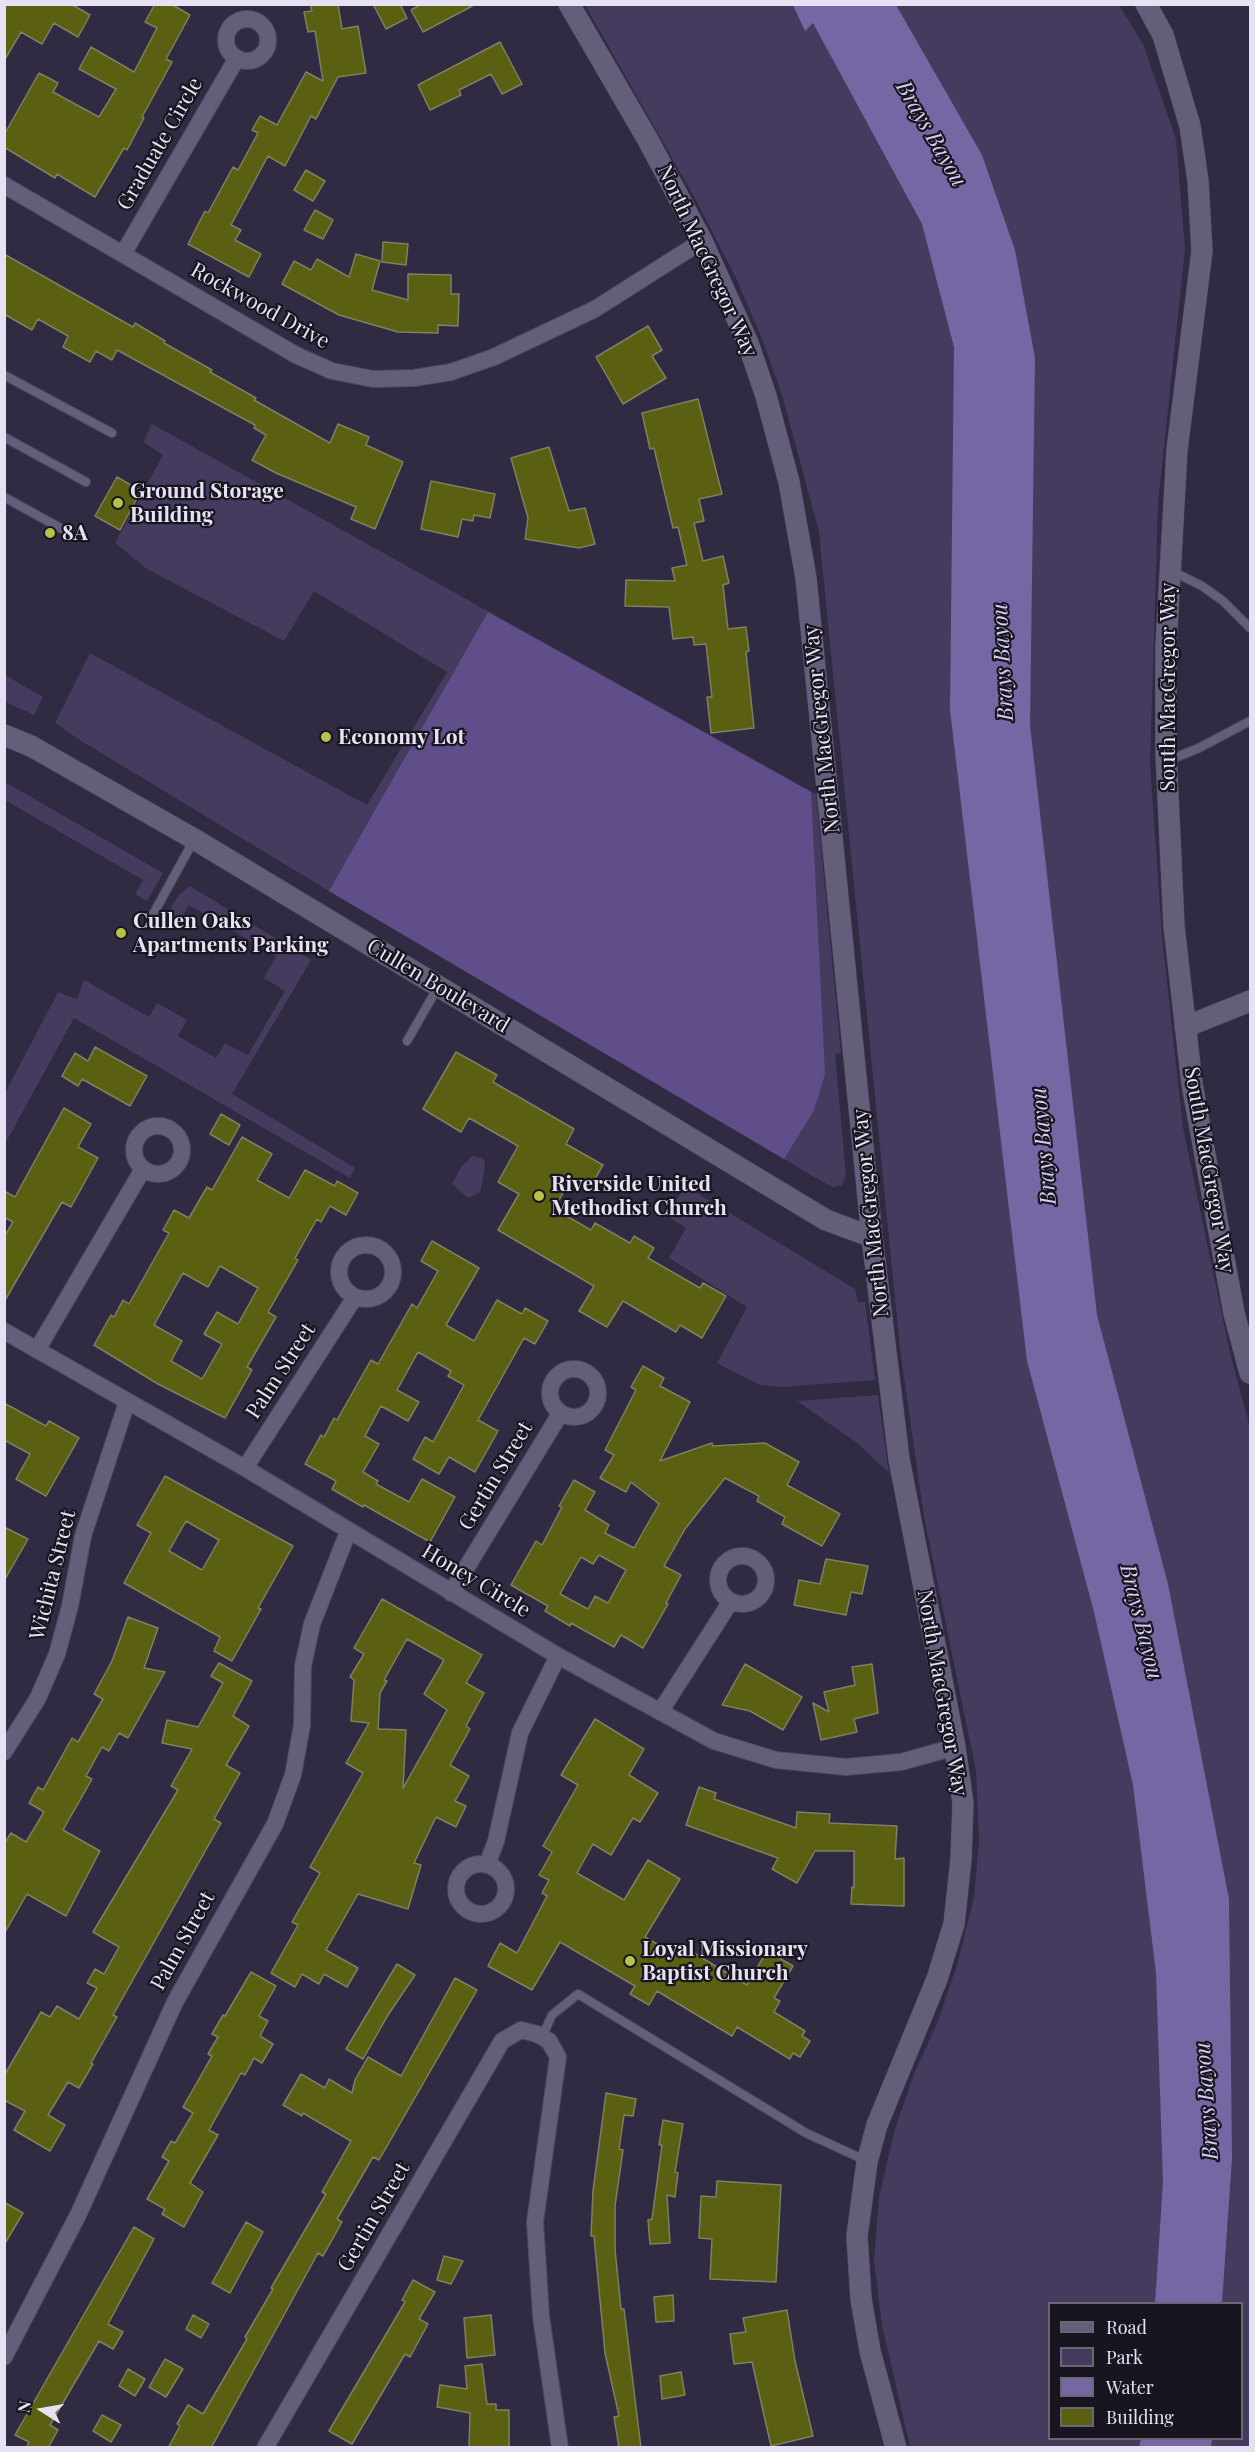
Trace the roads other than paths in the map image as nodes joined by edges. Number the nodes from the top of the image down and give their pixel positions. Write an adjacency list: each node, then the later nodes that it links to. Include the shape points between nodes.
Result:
1 (569, 4): 5 (street, North MacGregor Way)
2 (1146, 4): 13 (street, South MacGregor Way, via 1163,34 1190,126 1202,251 1177,450)
3 (237, 58): 6 (street, Graduate Circle)
4 (4, 185): 6 (street, Rockwood Drive)
5 (702, 241): 6 (street, Rockwood Drive, via 595,309 530,342 451,372 373,379 332,370 296,355); 25 (street, North MacGregor Way, via 748,343 766,396 789,482 806,578)
6 (123, 254)
7 (4, 375): 8 (lane)
8 (112, 433)
9 (4, 437): 10 (lane)
10 (86, 482)
11 (4, 497): 12 (lane)
12 (62, 529)
13 (1169, 569): 14 (lane, via 1223,601); 17 (street, South MacGregor Way)
14 (1251, 628)
15 (1251, 721): 17 (lane)
16 (4, 735): 18 (street, Cullen Boulevard, via 31,746)
17 (1166, 762): 22 (street, South MacGregor Way, via 1174,926)
18 (195, 839): 19 (lane); 20 (street, Cullen Boulevard)
19 (151, 918)
20 (438, 986): 23 (lane); 25 (street, Cullen Boulevard, via 826,1220)
21 (1251, 1001): 22 (street)
22 (1185, 1027): 29 (street, South MacGregor Way, via 1234,1313)
23 (407, 1041)
24 (143, 1169): 28 (street)
25 (872, 1237): 38 (street, North MacGregor Way, via 899,1459)
26 (355, 1297): 32 (street, Palm Street)
27 (4, 1331): 28 (street, Honey Circle)
28 (37, 1350): 30 (street, Honey Circle)
29 (1251, 1373)
30 (127, 1401): 32 (street, Honey Circle); 39 (street, Wichita Street, via 84,1536 57,1654 38,1698)
31 (560, 1413): 34 (street, Gertin Street)
32 (245, 1468): 33 (street, Honey Circle)
33 (348, 1532): 34 (street, Honey Circle); 43 (street, Palm Street, via 312,1624 303,1666 302,1725 293,1775 275,1824 175,2002 78,2215)
34 (451, 1593): 36 (street, Honey Circle)
35 (731, 1601): 37 (street)
36 (558, 1656): 37 (street, Honey Circle); 40 (street, via 520,1733)
37 (660, 1712): 38 (street, Honey Circle, via 714,1741 776,1760 846,1767 901,1762)
38 (955, 1747): 42 (street, North MacGregor Way, via 963,1803 954,1924 937,1979 877,2125)
39 (4, 1752)
40 (487, 1864)
41 (539, 2035): 42 (lane, via 552,2015 578,1994 806,2133); 44 (street, Gertin Street, via 521,2030 502,2041); 45 (street, via 549,2041 558,2057 535,2222 541,2316)
42 (867, 2162): 46 (street, North MacGregor Way, via 857,2236 861,2299 870,2351)
43 (4, 2356)
44 (266, 2448)
45 (560, 2448)
46 (896, 2448)

